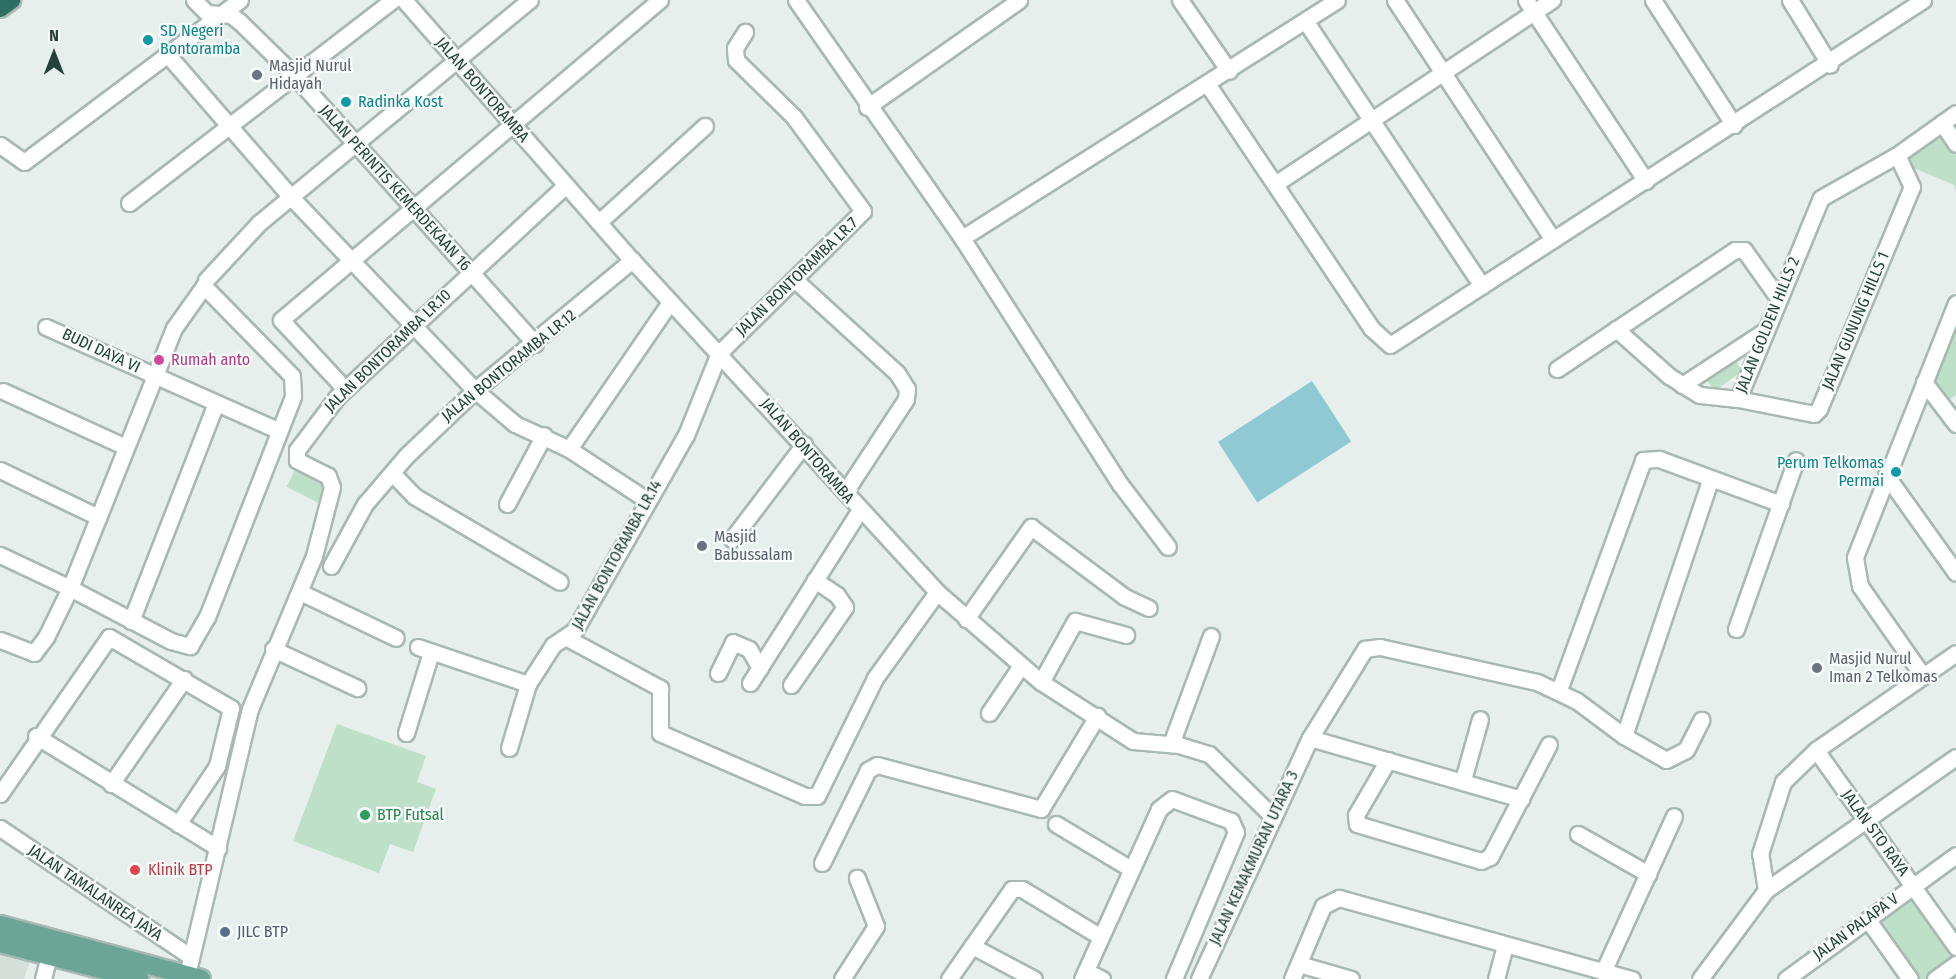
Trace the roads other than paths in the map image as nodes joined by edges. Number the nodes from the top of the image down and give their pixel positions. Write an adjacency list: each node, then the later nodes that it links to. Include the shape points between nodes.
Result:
1 (12, 0): 18 (highway)
2 (195, 0): 19 (street, JALAN PERINTIS KEMERDEKAAN 16, via 207,13)
3 (240, 0): 19 (street)
4 (393, 0): 26 (street)
5 (404, 0): 23 (street, JALAN BONTORAMBA)
6 (530, 0): 23 (street)
7 (660, 0): 36 (street)
8 (796, 0): 29 (street)
9 (1019, 0): 29 (street)
10 (1180, 0): 25 (street)
11 (1337, 0): 20 (street)
12 (1395, 0): 27 (street)
13 (1552, 0): 17 (street)
14 (1653, 0): 34 (street)
15 (1790, 0): 24 (street)
16 (1923, 0): 24 (street)
17 (1530, 6): 27 (street); 41 (street)
18 (0, 8)
19 (219, 14): 22 (street); 26 (street, JALAN PERINTIS KEMERDEKAAN 16, via 240,22)
20 (1306, 22): 25 (street); 31 (street)
21 (745, 32): 53 (street, JALAN BONTORAMBA LR.7, via 735,48 736,60 794,117 864,208)
22 (167, 54): 32 (street); 38 (street, via 24,162)
23 (455, 59): 36 (street, JALAN BONTORAMBA); 37 (street)
24 (1830, 64): 34 (street)
25 (1229, 71): 28 (street)
26 (294, 75): 32 (street); 37 (street, JALAN PERINTIS KEMERDEKAAN 16)
27 (1443, 75): 31 (street); 49 (street)
28 (1208, 85): 42 (street); 48 (street)
29 (867, 107): 48 (street)
30 (1956, 113): 33 (street, JALAN GOLDEN HILLS 2)
31 (1369, 122): 42 (street); 55 (street)
32 (231, 123): 44 (street); 45 (street)
33 (1942, 123): 39 (street); 40 (street, JALAN GOLDEN HILLS 2)
34 (1734, 125): 41 (street)
35 (705, 126): 47 (street)
36 (514, 127): 43 (street, JALAN BONTORAMBA); 46 (street)
37 (354, 143): 44 (street); 46 (street, JALAN PERINTIS KEMERDEKAAN 16)
38 (0, 144)
39 (1956, 144)
40 (1897, 155): 56 (street, JALAN GOLDEN HILLS 2, via 1821,198); 72 (street, JALAN GUNUNG HILLS 1, via 1912,187 1819,409 1814,414)
41 (1646, 181): 49 (street)
42 (1275, 184): 55 (street, via 1385,344 1400,342)
43 (566, 185): 47 (street, JALAN BONTORAMBA); 52 (street, JALAN BONTORAMBA LR.10)
44 (291, 197): 51 (street); 54 (street, via 241,241)
45 (129, 203)
46 (415, 208): 51 (street); 52 (street, JALAN PERINTIS KEMERDEKAAN 16)
47 (598, 222): 50 (street, JALAN BONTORAMBA)
48 (962, 238): 92 (street, via 1120,484)
49 (1553, 240): 55 (street)
50 (632, 260): 57 (street, JALAN BONTORAMBA); 63 (street, JALAN BONTORAMBA LR.12)
51 (352, 262): 59 (street); 69 (street, via 281,320)
52 (471, 272): 59 (street, JALAN BONTORAMBA LR.10); 63 (street, JALAN PERINTIS KEMERDEKAAN 16)
53 (794, 279): 64 (street, JALAN BONTORAMBA LR.7); 85 (street, via 897,373 907,389 906,399)
54 (206, 280)
55 (1482, 286)
56 (1779, 299): 61 (street, via 1744,250 1735,250); 62 (street, JALAN GOLDEN HILLS 2)
57 (670, 302): 64 (street, JALAN BONTORAMBA); 79 (street)
58 (1956, 303): 67 (street)
59 (414, 324): 69 (street, JALAN BONTORAMBA LR.10); 70 (street)
60 (46, 327): 66 (street, BUDI DAYA VI)
61 (1616, 329): 65 (street); 68 (street, JALAN GOLDEN HILLS 2)
62 (1766, 330): 68 (street); 72 (street, JALAN GOLDEN HILLS 2)
63 (535, 344): 70 (street, JALAN BONTORAMBA LR.12)
64 (719, 353): 77 (street, JALAN BONTORAMBA); 86 (street, JALAN BONTORAMBA LR.14, via 704,398)
65 (1557, 369)
66 (155, 376): 73 (street, BUDI DAYA VI); 75 (street, via 174,328 204,286 294,378 293,396); 78 (street)
67 (1924, 382): 74 (street); 83 (street)
68 (1682, 385): 72 (street, JALAN GOLDEN HILLS 2, via 1700,395)
69 (345, 389): 99 (street, JALAN BONTORAMBA LR.10, via 297,450 297,460 328,476 333,487)
70 (475, 390): 76 (street, via 515,424); 82 (street, JALAN BONTORAMBA LR.12)
71 (3, 391): 78 (street)
72 (1738, 399)
73 (216, 403): 75 (street, BUDI DAYA VI); 103 (street)
74 (1953, 413)
75 (277, 430): 103 (street, via 192,645 184,647)
76 (544, 435): 79 (street); 87 (street)
77 (804, 444): 85 (street, JALAN BONTORAMBA); 91 (street)
78 (126, 447): 90 (street)
79 (569, 449): 86 (street)
80 (1796, 460): 88 (street)
81 (0, 470): 90 (street)
82 (392, 473): 94 (street, JALAN BONTORAMBA LR.12, via 365,504); 97 (street, via 414,496)
83 (1886, 475): 95 (street); 115 (street, via 1855,571 1860,585)
84 (1710, 481): 88 (street); 122 (street, via 1659,459 1643,460); 129 (street)
85 (845, 492): 89 (street, JALAN BONTORAMBA)
86 (647, 500): 108 (street, JALAN BONTORAMBA LR.14)
87 (507, 504)
88 (1781, 504): 104 (street)
89 (859, 511): 96 (street); 100 (street, JALAN BONTORAMBA)
90 (98, 517): 98 (street)
91 (732, 539)
92 (1168, 547)
93 (0, 555): 98 (street)
94 (331, 566)
95 (1956, 573)
96 (815, 580): 112 (street); 120 (street, via 837,595 845,607)
97 (560, 582)
98 (70, 588): 103 (street); 109 (street, via 38,651)
99 (300, 592): 107 (street); 110 (street)
100 (937, 592): 102 (street, JALAN BONTORAMBA); 108 (street, via 875,678 817,796 784,788 660,733 660,688)
101 (1149, 608): 102 (street, via 1125,597 1031,527)
102 (966, 619): 113 (street, JALAN BONTORAMBA)
103 (131, 621)
104 (1736, 629)
105 (1126, 635): 117 (street, via 1075,621)
106 (1211, 636): 131 (street)
107 (396, 638)
108 (567, 638): 119 (street, JALAN BONTORAMBA LR.14, via 553,645)
109 (0, 640)
110 (273, 649): 121 (street); 148 (street, via 250,709)
111 (1956, 653): 115 (street)
112 (760, 668): 114 (street, via 748,648 733,642); 118 (street)
113 (1020, 668): 117 (street, JALAN BONTORAMBA); 123 (street)
114 (718, 673)
115 (1923, 676): 134 (street)
116 (184, 679): 128 (street, via 109,637); 138 (street); 144 (street, via 231,708 217,766)
117 (1041, 682): 124 (street, JALAN BONTORAMBA)
118 (750, 683)
119 (528, 684): 127 (street, via 425,649); 133 (street, JALAN BONTORAMBA LR.14)
120 (791, 685)
121 (357, 688)
122 (1559, 690): 129 (street, JALAN KEMAKMURAN UTARA 3); 130 (street, JALAN KEMAKMURAN UTARA 3, via 1481,667 1370,647 1354,660)
123 (990, 713)
124 (1097, 716): 131 (street, JALAN BONTORAMBA, via 1133,741); 150 (street, via 1041,809 877,765 868,770)
125 (1480, 719): 137 (street)
126 (1701, 720): 129 (street, JALAN KEMAKMURAN UTARA 3, via 1686,750 1666,760)
127 (406, 733)
128 (36, 736): 138 (street); 139 (street)
129 (1624, 736)
130 (1310, 738): 136 (street); 141 (street, JALAN KEMAKMURAN UTARA 3)
131 (1171, 744): 141 (street, JALAN BONTORAMBA, via 1214,757)
132 (1549, 744): 140 (street)
133 (509, 748)
134 (1816, 750): 143 (street, JALAN STO RAYA); 155 (street, via 1787,775 1762,846)
135 (1956, 758): 143 (street)
136 (1388, 760): 137 (street); 140 (street, via 1356,814 1357,824 1474,861 1490,857)
137 (1463, 780): 140 (street)
138 (111, 784): 144 (street)
139 (0, 794)
140 (1521, 799)
141 (1272, 816): 176 (street, JALAN KEMAKMURAN UTARA 3)
142 (1674, 816): 152 (street)
143 (1865, 820): 154 (street, JALAN STO RAYA); 155 (street)
144 (178, 824): 148 (street)
145 (1056, 824): 151 (street)
146 (0, 828): 166 (street, JALAN TAMALANREA JAYA)
147 (1578, 834): 152 (street)
148 (219, 848): 166 (street)
149 (1956, 855): 154 (street, JALAN PALAPA V)
150 (822, 863)
151 (1131, 869): 158 (street); 175 (street, via 1168,800 1179,800 1235,827 1235,839)
152 (1648, 874): 167 (street)
153 (857, 878): 171 (street, via 876,926)
154 (1913, 885): 156 (street, JALAN PALAPA V); 163 (street, JALAN STO RAYA)
155 (1766, 890): 181 (street)
156 (1868, 920): 182 (street, JALAN PALAPA V); 183 (street)
157 (0, 925): 160 (main road)
158 (1101, 937): 161 (street, via 1014,888 1000,901); 168 (street)
159 (0, 943): 160 (main road)
160 (51, 946): 166 (main road); 169 (street); 170 (main road)
161 (972, 946): 172 (street); 173 (street)
162 (1505, 946): 164 (street, via 1333,898 1323,906); 167 (street); 179 (street)
163 (1956, 948)
164 (1299, 964): 177 (street); 178 (street)
165 (1956, 964): 184 (street)
166 (193, 971)
167 (1603, 972): 180 (street)
168 (1084, 975): 174 (street)
169 (43, 979)
170 (139, 979)
171 (842, 979)
172 (949, 979)
173 (1034, 979)
174 (1102, 979)
175 (1174, 979)
176 (1199, 979)
177 (1292, 979)
178 (1351, 979)
179 (1496, 979)
180 (1632, 979)
181 (1700, 979)
182 (1786, 979)
183 (1910, 979)
184 (1935, 979)

